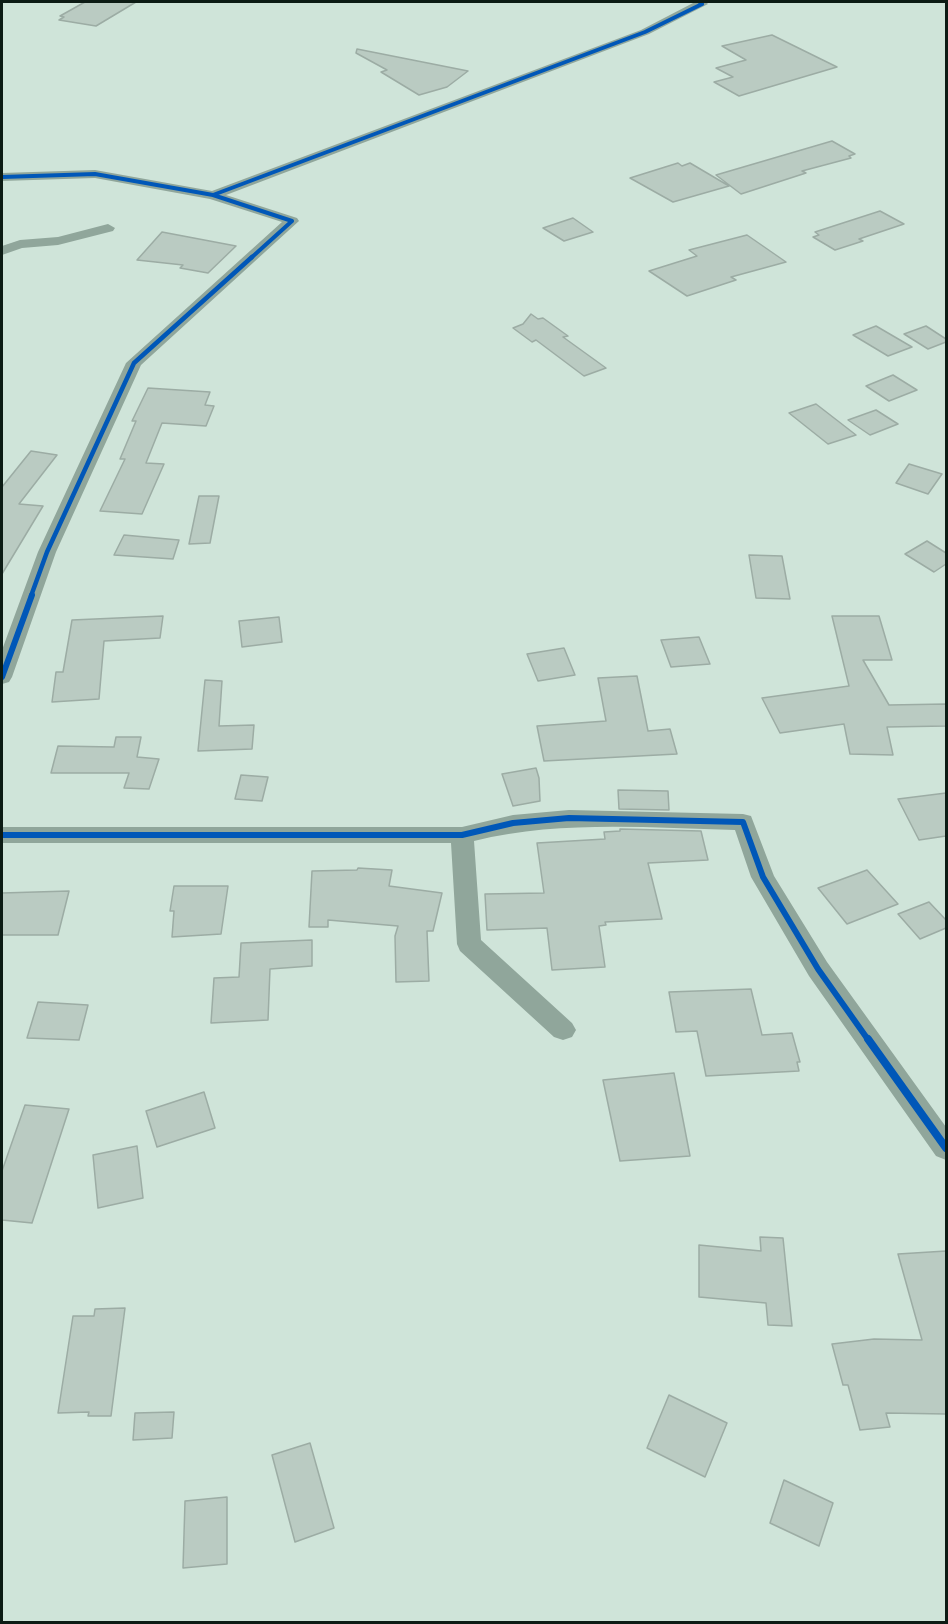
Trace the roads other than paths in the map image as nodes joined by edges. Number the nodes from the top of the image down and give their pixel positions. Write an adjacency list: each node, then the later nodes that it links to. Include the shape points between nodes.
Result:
1 (700, 2): 3 (street, via 645,32)
2 (2, 177): 3 (street, via 95,174)
3 (213, 195): 6 (street, via 292,221 134,363)
4 (108, 228): 5 (street, via 58,241 20,244)
5 (2, 251)
6 (8, 645): 7 (street)
7 (2, 677)
8 (2, 835): 9 (street)
9 (462, 835): 10 (street, via 469,944); 11 (street, via 513,823 569,818 743,822 763,878 818,969)
10 (563, 1030)
11 (946, 1148)

